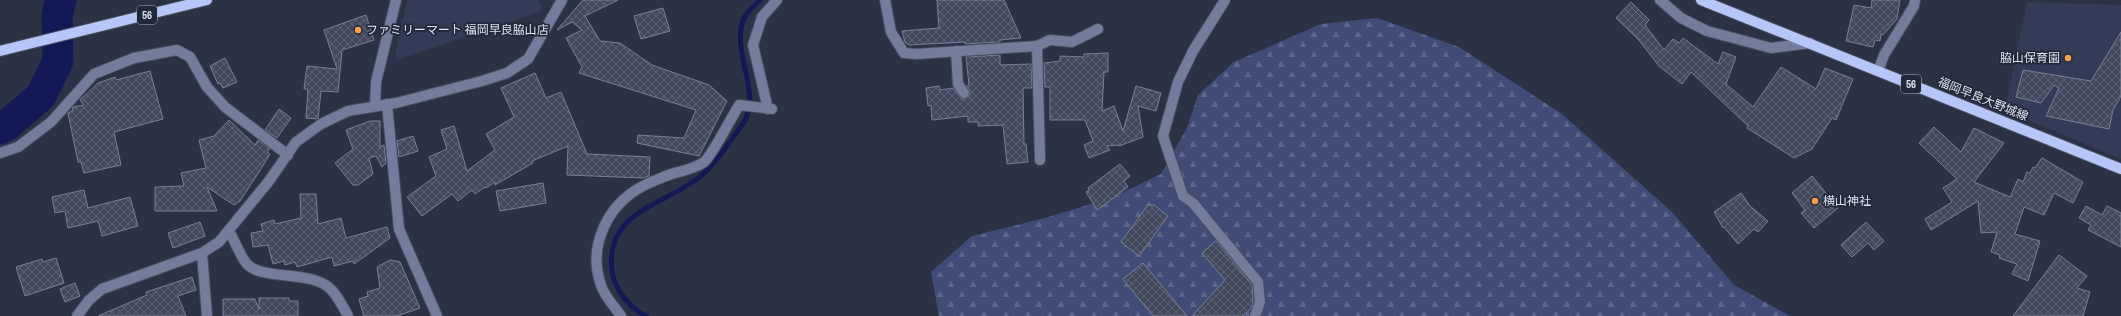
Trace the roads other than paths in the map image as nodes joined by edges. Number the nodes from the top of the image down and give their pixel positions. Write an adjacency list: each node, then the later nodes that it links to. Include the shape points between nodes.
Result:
1 (206, 0): 13 (main road, 56)
2 (396, 0): 18 (street, via 376,82)
3 (562, 0): 17 (street, via 528,59 507,73)
4 (777, 0): 29 (street, via 762,17 753,45 767,109 739,105 706,161 637,189 618,205 604,225 597,245 597,266 601,286)
5 (885, 0): 14 (street, via 891,32 904,53)
6 (1225, 0): 30 (street, via 1193,51 1178,82 1163,136 1183,196 1193,204 1258,282 1260,302)
7 (1660, 0): 11 (street, via 1681,18 1708,31 1771,48)
8 (1701, 0): 11 (main road, 福岡早良大野城線 / 56)
9 (1915, 0): 15 (street, via 1914,6 1884,55)
10 (1098, 29): 12 (street, via 1072,42 1050,40)
11 (1810, 43): 15 (main road, 福岡早良大野城線 / 56)
12 (1037, 46): 14 (street); 21 (street)
13 (0, 51)
14 (956, 51): 16 (street, via 958,84)
15 (1878, 71): 22 (main road, 福岡早良大野城線 / 56)
16 (964, 93)
17 (387, 104): 18 (street); 28 (street, via 399,229)
18 (375, 106): 20 (street, via 348,111 320,124 296,142)
19 (0, 154): 20 (street, via 18,147 51,122 94,74 134,58 177,50 190,57 207,87 225,107)
20 (288, 155): 23 (street)
21 (1040, 160)
22 (2121, 169)
23 (229, 231): 24 (street, via 219,242); 27 (street, via 247,264 259,271 302,276 327,286)
24 (202, 253): 25 (street, via 102,289 89,300); 26 (street)
25 (77, 316)
26 (207, 316)
27 (348, 316)
28 (436, 316)
29 (621, 316)
30 (1255, 316)

